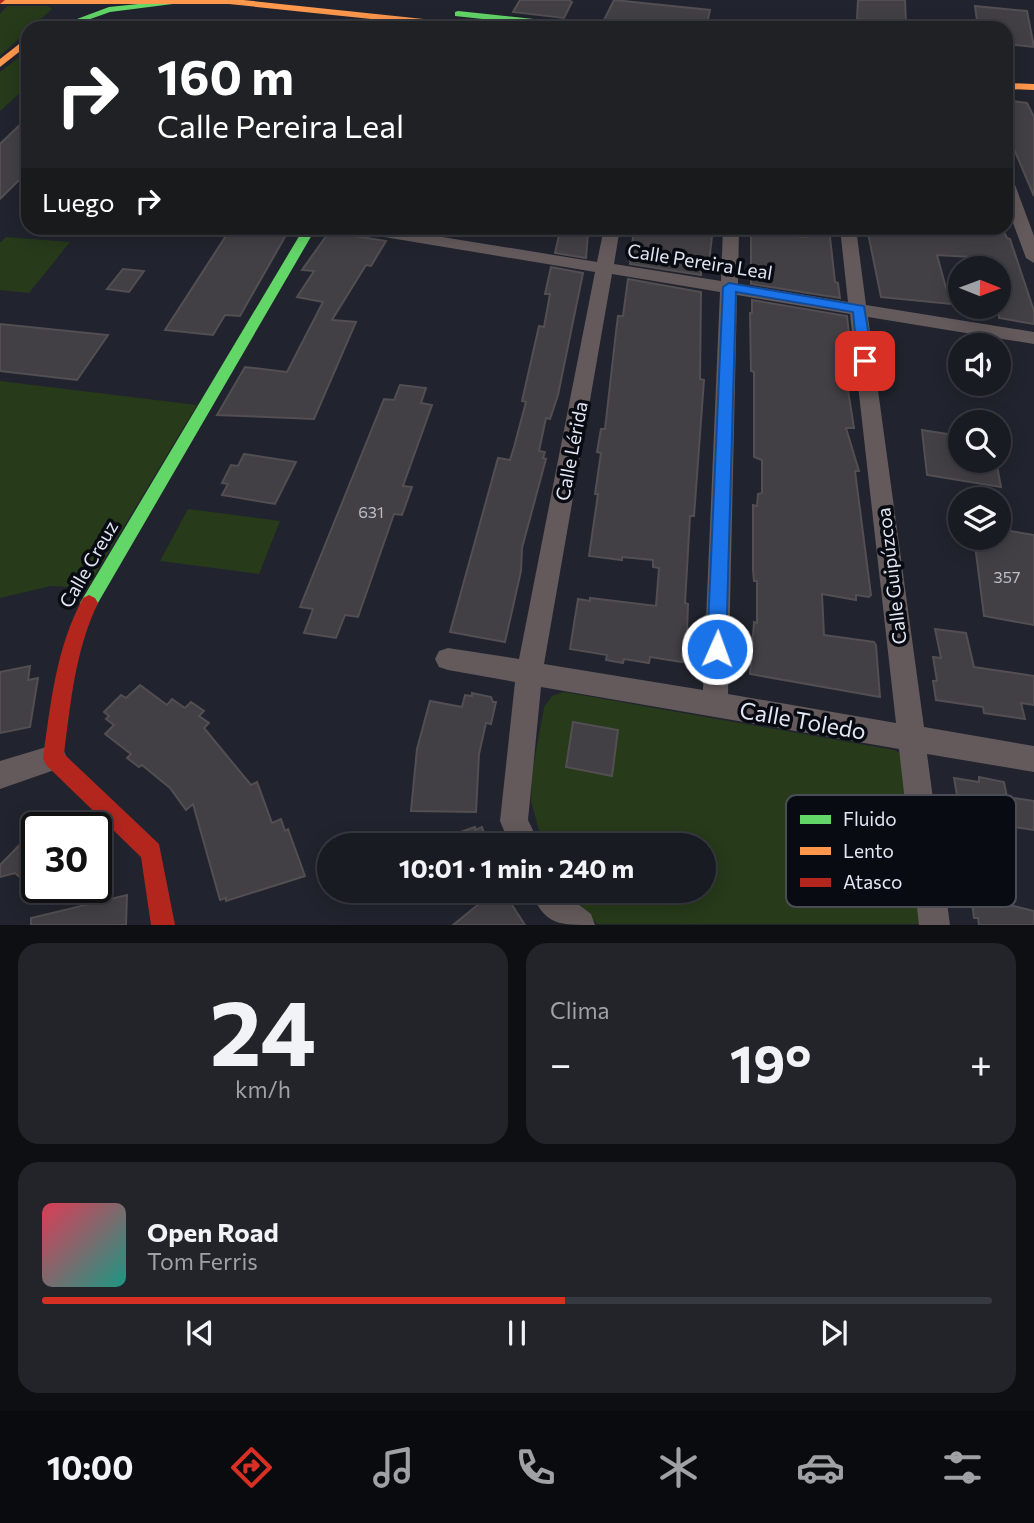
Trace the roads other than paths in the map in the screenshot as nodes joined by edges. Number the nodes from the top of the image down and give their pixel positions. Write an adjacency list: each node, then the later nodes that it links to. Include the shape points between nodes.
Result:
1 (67, 0): 4 (main road); 5 (main road); 7 (main road)
2 (333, 0): 10 (main road)
3 (0, 1): 4 (main road)
4 (38, 1)
5 (200, 1): 8 (main road, via 113,8); 9 (main road)
6 (580, 9): 11 (main road)
7 (48, 21)
8 (72, 21)
9 (396, 21)
10 (519, 21)
11 (575, 21)
12 (21, 46): 14 (main road)
13 (21, 52): 14 (main road)
14 (0, 66)
15 (1013, 72): 16 (main road)
16 (1034, 74)
17 (1013, 86): 18 (main road)
18 (1034, 87)
19 (1013, 202): 25 (street)
20 (306, 235): 34 (main road, Calle Creuz, via 79,620 67,662)
21 (430, 235): 26 (street, Calle Pereira Leal, via 489,242)
22 (611, 235): 26 (street, Calle Lérida)
23 (731, 235): 27 (street)
24 (849, 235): 28 (street, Calle Guipúzcoa)
25 (1034, 258)
26 (605, 267): 27 (street, Calle Pereira Leal); 31 (street, Calle Lérida)
27 (729, 287): 28 (street, Calle Pereira Leal); 32 (street)
28 (859, 309): 29 (street, Calle Pereira Leal); 33 (street, Calle Guipúzcoa)
29 (1034, 338)
30 (448, 659): 31 (street, Calle Toledo)
31 (528, 674): 32 (street, Calle Toledo); 38 (street, Calle Lérida, via 514,821)
32 (715, 705): 33 (street, Calle Toledo)
33 (911, 738): 35 (street, Calle Toledo); 37 (street, Calle Guipúzcoa)
34 (53, 758): 36 (street); 41 (main road, via 150,852)
35 (1034, 760)
36 (0, 775)
37 (918, 795)
38 (520, 833)
39 (551, 903): 42 (street)
40 (933, 907): 43 (street, Calle Guipúzcoa)
41 (163, 925)
42 (580, 925)
43 (935, 925)

